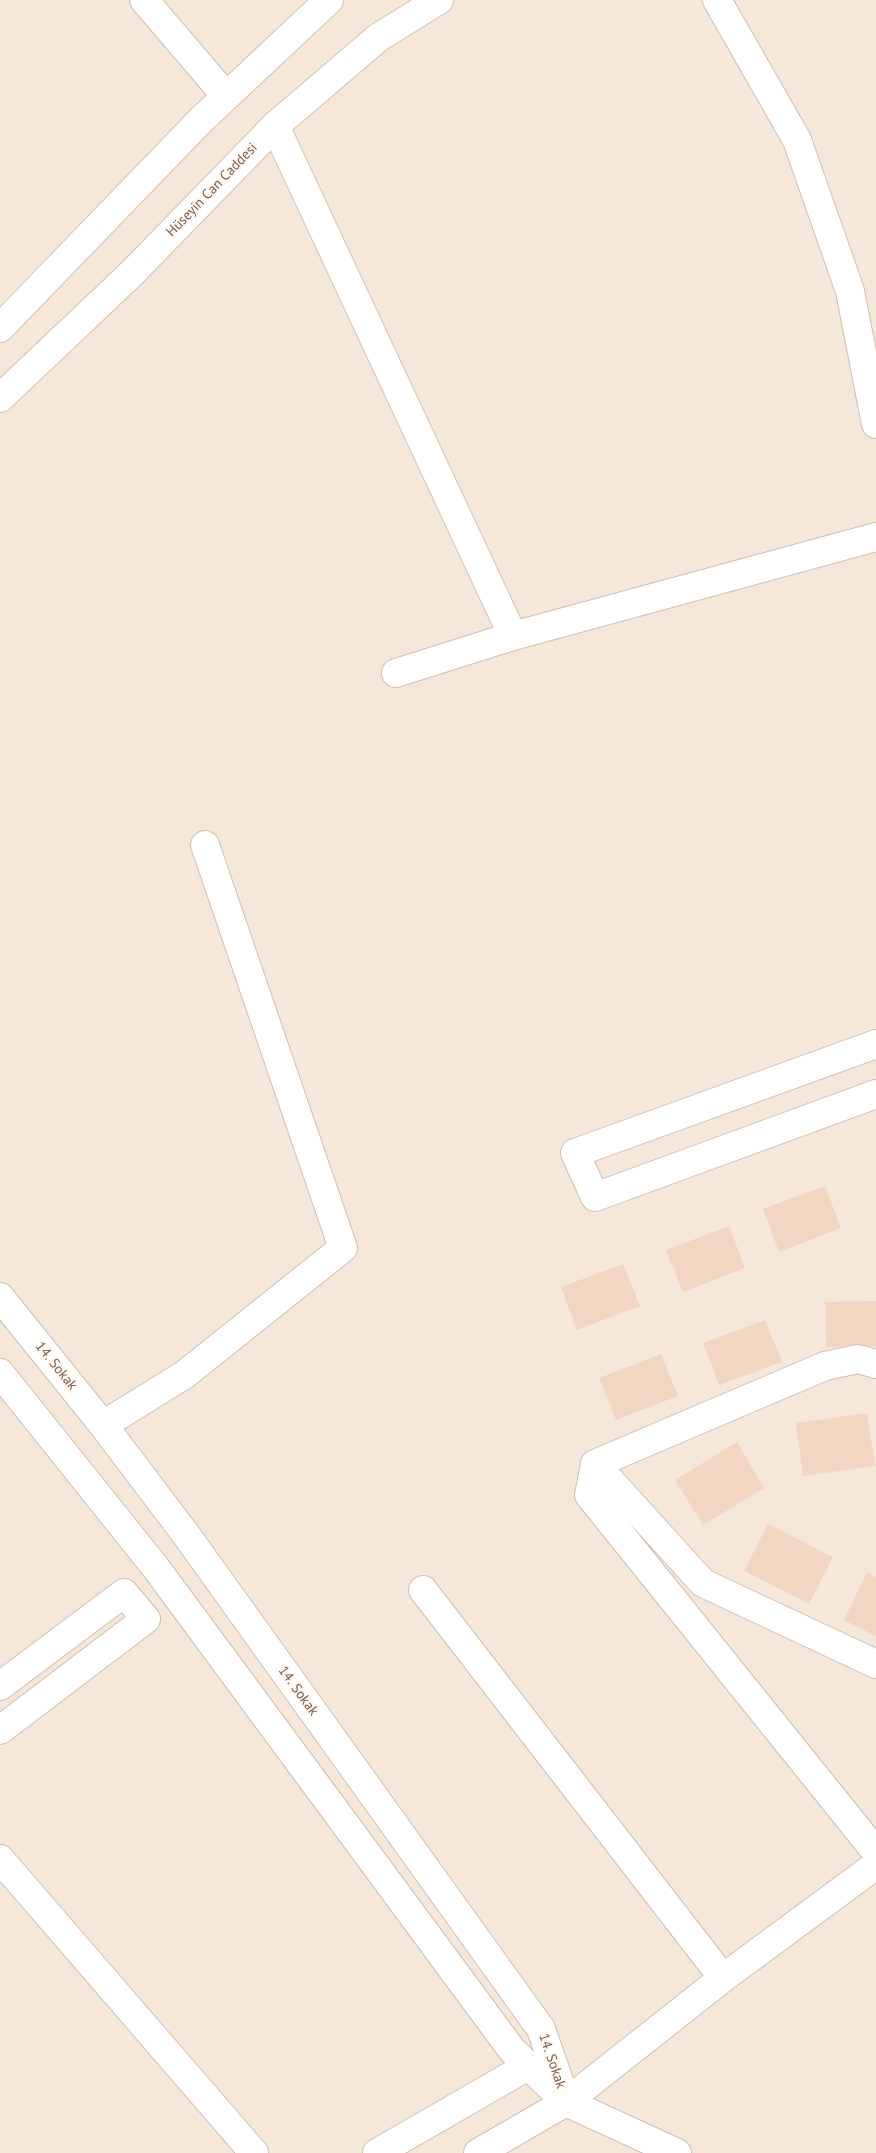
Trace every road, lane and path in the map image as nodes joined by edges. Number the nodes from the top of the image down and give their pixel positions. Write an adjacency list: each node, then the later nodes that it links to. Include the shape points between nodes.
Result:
1 (144, 0): 5 (street)
2 (329, 0): 5 (street)
3 (439, 0): 6 (street, Hüseyin Can Caddesi, via 379,37)
4 (717, 0): 9 (street, via 797,140 850,291)
5 (226, 96): 7 (street)
6 (275, 126): 8 (street, Hüseyin Can Caddesi, via 132,273); 11 (street)
7 (0, 328)
8 (0, 398)
9 (876, 424)
10 (876, 537): 11 (street)
11 (513, 636): 12 (street)
12 (396, 673)
13 (205, 845): 19 (street, via 343,1248 184,1375)
14 (876, 1044): 15 (street, via 575,1153 595,1197)
15 (876, 1094)
16 (0, 1298): 19 (street, 14. Sokak)
17 (876, 1364): 20 (street, via 858,1359 825,1366)
18 (0, 1373): 29 (street, 14. Sokak, via 156,1568 512,2050)
19 (103, 1425): 30 (street, 14. Sokak, via 187,1536 541,2029)
20 (595, 1464): 22 (street, via 703,1583); 25 (street, via 589,1495)
21 (423, 1590): 28 (street)
22 (876, 1664)
23 (0, 1686): 24 (street, via 124,1593 146,1619)
24 (0, 1730)
25 (876, 1852)
26 (0, 1860): 31 (street)
27 (876, 1865): 28 (street)
28 (723, 1978): 30 (street)
29 (528, 2066): 30 (street, 14. Sokak); 32 (street)
30 (566, 2102): 33 (street); 34 (street, 14. Sokak)
31 (254, 2153)
32 (377, 2153)
33 (478, 2153)
34 (677, 2153)

